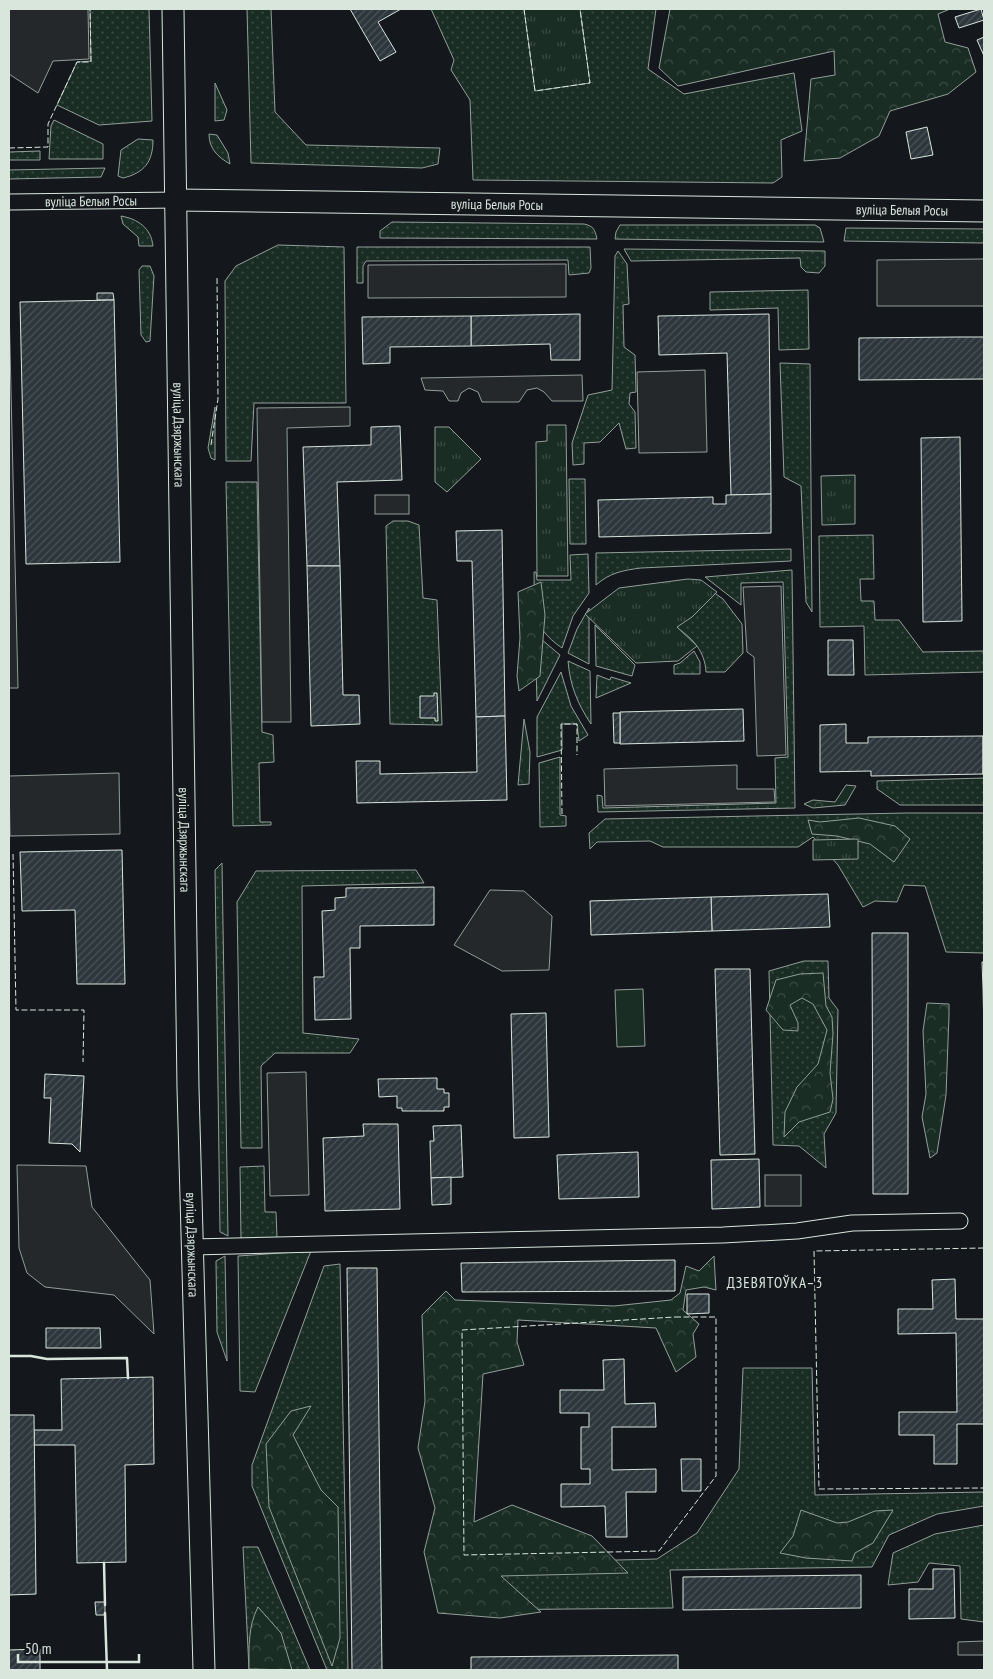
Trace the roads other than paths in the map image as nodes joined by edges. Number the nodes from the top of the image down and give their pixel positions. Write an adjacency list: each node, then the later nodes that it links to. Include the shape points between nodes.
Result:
1 (173, 9): 2 (main road, вуліца Дзяржынскага)
2 (177, 200): 3 (street, вуліца Белыя Росы); 4 (main road, вуліца Белыя Росы); 6 (main road, вуліца Дзяржынскага)
3 (9, 202)
4 (984, 211)
5 (960, 1221): 6 (street, via 852,1224 797,1232 723,1235)
6 (192, 1247): 7 (main road, вуліца Дзяржынскага)
7 (204, 1670)

